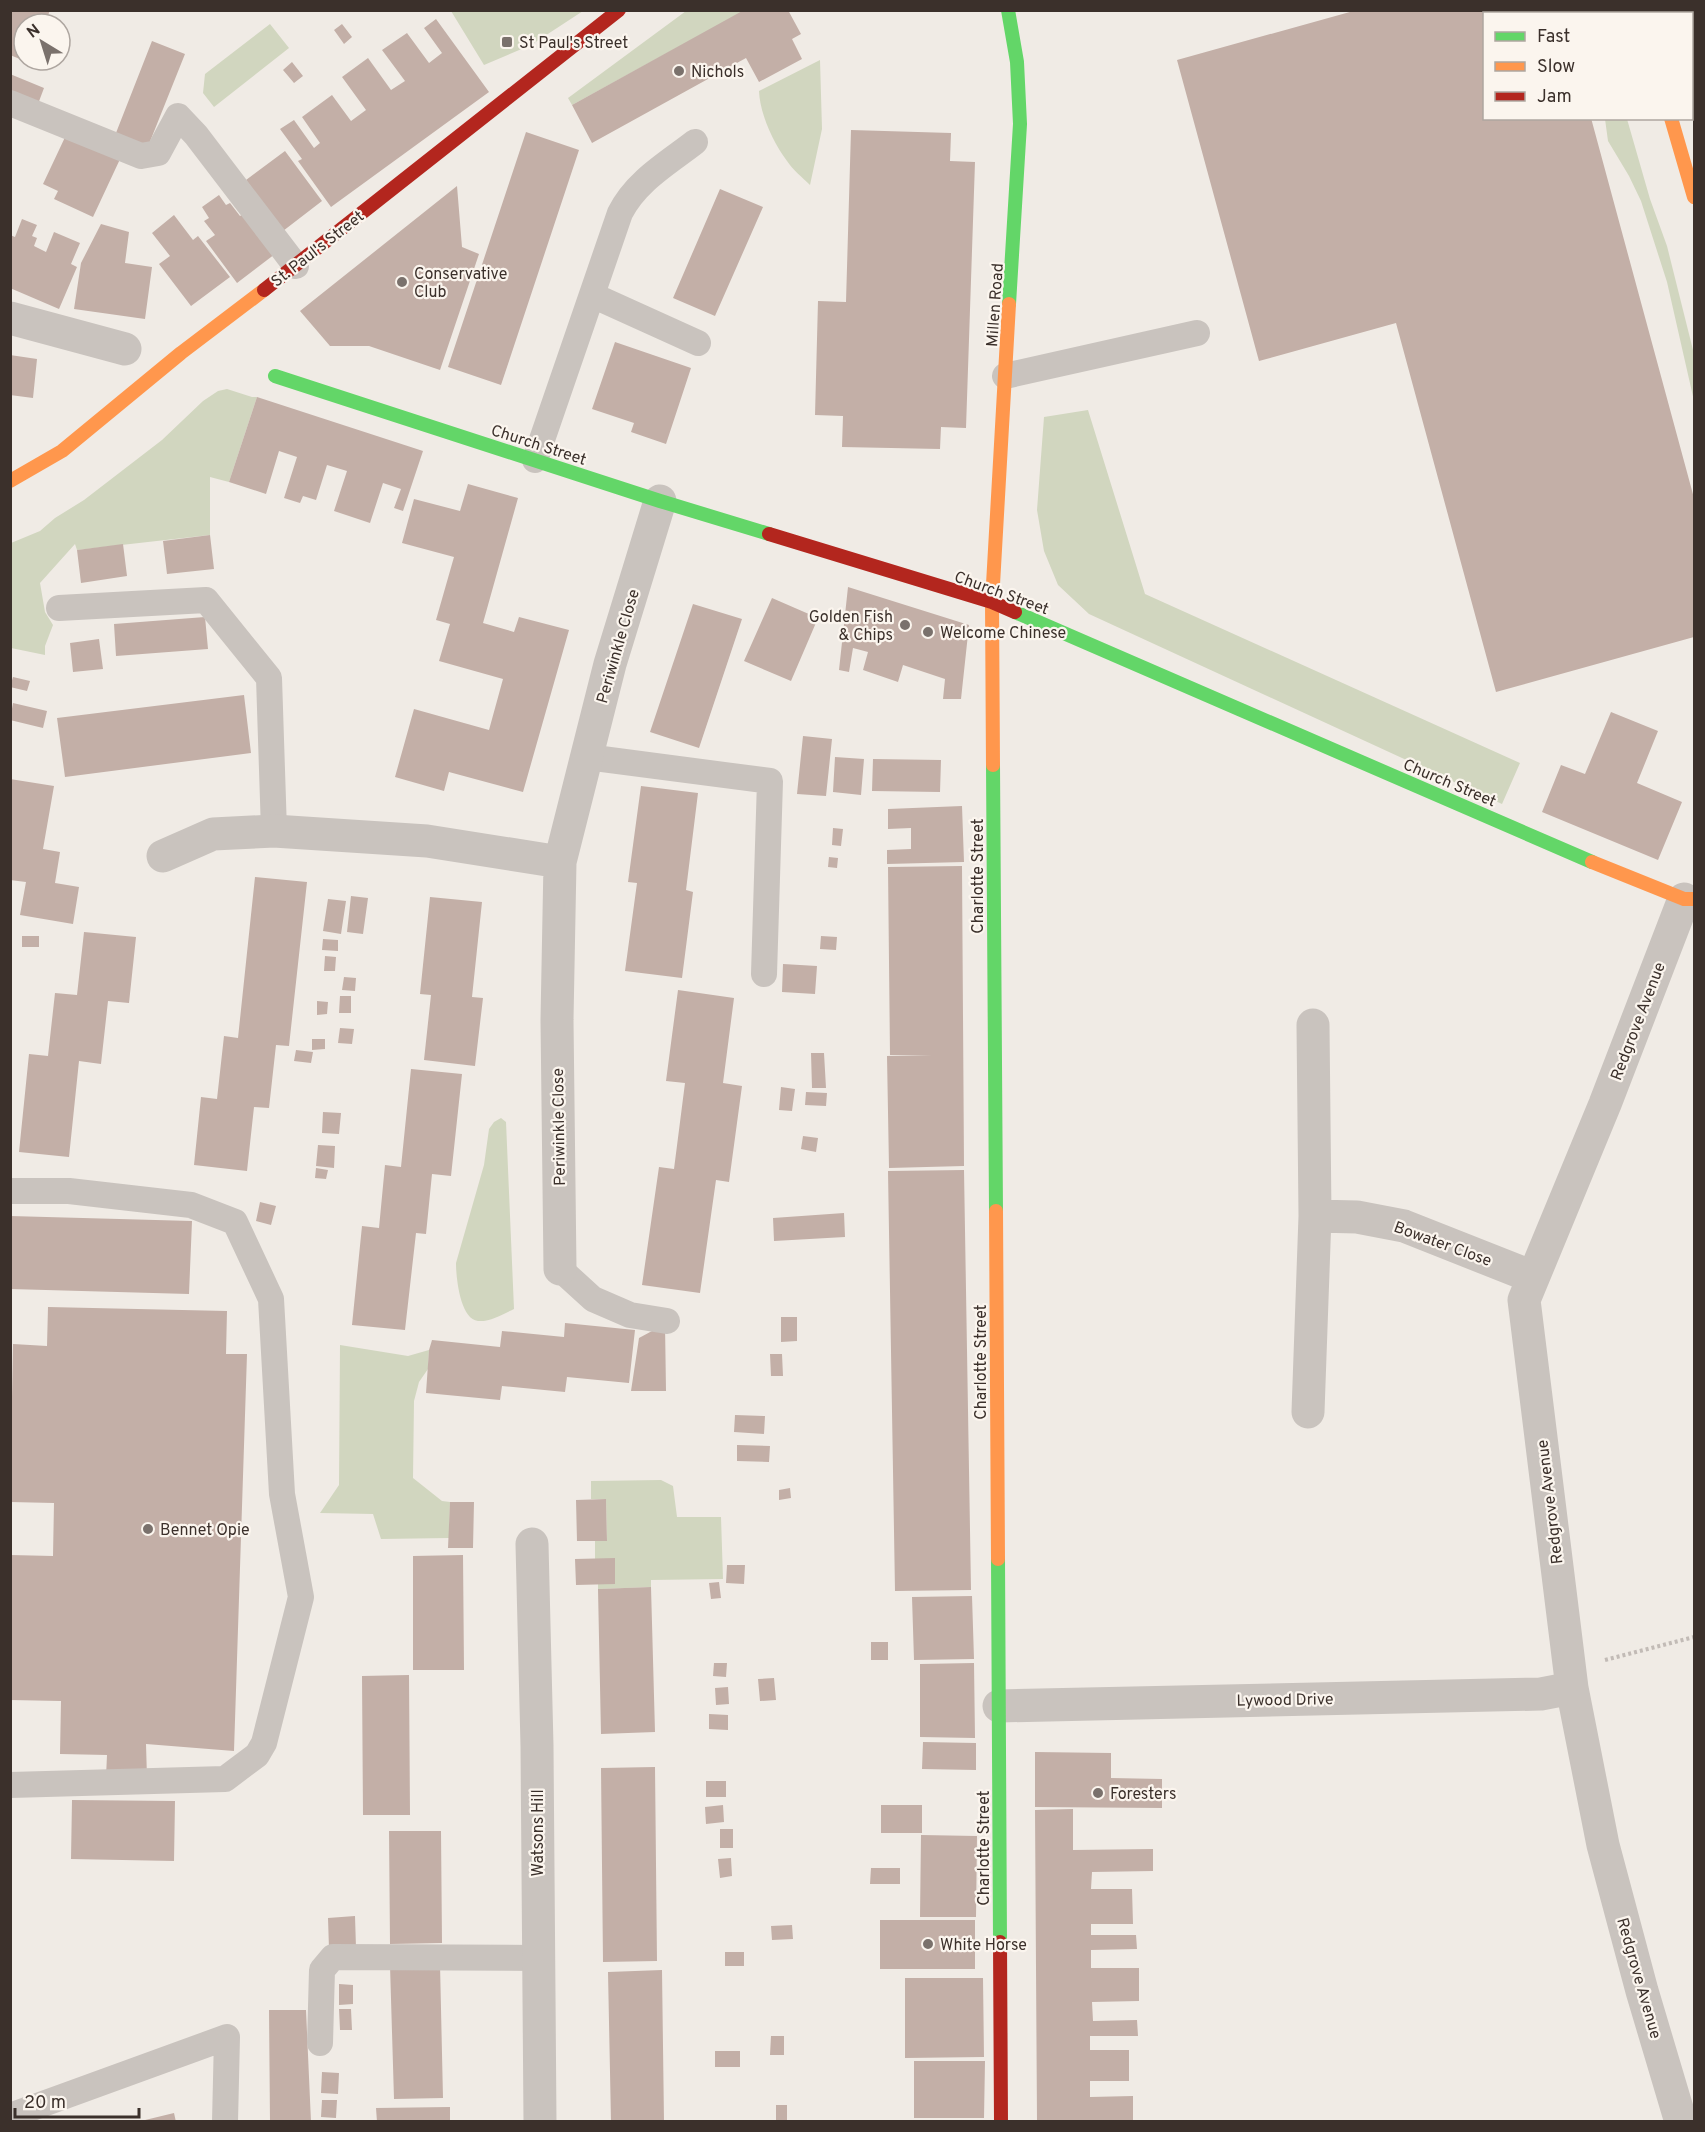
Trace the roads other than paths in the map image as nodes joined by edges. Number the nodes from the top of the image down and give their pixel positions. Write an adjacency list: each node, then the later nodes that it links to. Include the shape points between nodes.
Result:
1 (619, 10): 7 (street, St. Paul's Street)
2 (1008, 10): 14 (street, Millen Road, via 1017,62 1020,124)
3 (10, 103): 7 (lane, via 141,156 158,153 178,116)
4 (1672, 120): 6 (street)
5 (695, 142): 8 (lane, via 628,197)
6 (1695, 197)
7 (296, 266): 16 (street, St. Paul's Street, via 181,352 62,451)
8 (592, 295): 11 (lane); 15 (lane)
9 (10, 318): 12 (street)
10 (1197, 333): 14 (lane)
11 (698, 343)
12 (125, 349)
13 (275, 375): 15 (street, Church Street)
14 (1005, 376): 18 (street, Millen Road)
15 (535, 460): 17 (street, Church Street)
16 (10, 481)
17 (660, 501): 18 (street, Church Street); 20 (street, Periwinkle Close, via 610,664)
18 (992, 602): 24 (street, Church Street, via 1593,862); 35 (street, Charlotte Street)
19 (58, 608): 21 (lane, via 206,600 269,678)
20 (587, 757): 23 (street, Periwinkle Close); 25 (lane, via 770,781)
21 (274, 831): 22 (street, via 213,834); 23 (street, via 427,842)
22 (164, 855)
23 (560, 862): 29 (street, Periwinkle Close)
24 (1689, 899): 30 (street, Redgrove Avenue)
25 (764, 974)
26 (1313, 1025): 28 (street)
27 (10, 1191): 36 (lane, via 69,1191 191,1205 235,1222 271,1299 282,1494 301,1597 264,1743 257,1755 225,1779)
28 (1315, 1216): 30 (street, Bowater Close, via 1357,1217 1404,1226); 32 (street)
29 (560, 1269): 31 (lane, Periwinkle Close, via 593,1299 630,1315)
30 (1533, 1277): 34 (street, Redgrove Avenue, via 1524,1300)
31 (667, 1321)
32 (1308, 1412)
33 (532, 1544): 37 (street, Watsons Hill)
34 (1571, 1678): 35 (street, Lywood Drive, via 1541,1694); 43 (street, Redgrove Avenue, via 1603,1845)
35 (999, 1706): 42 (street, Charlotte Street)
36 (10, 1785)
37 (538, 1958): 38 (lane, via 333,1957 322,1970); 41 (street, Watsons Hill)
38 (320, 2043)
39 (11, 2115): 40 (lane, via 227,2037)
40 (225, 2121)
41 (540, 2121)
42 (1001, 2121)
43 (1681, 2121)

